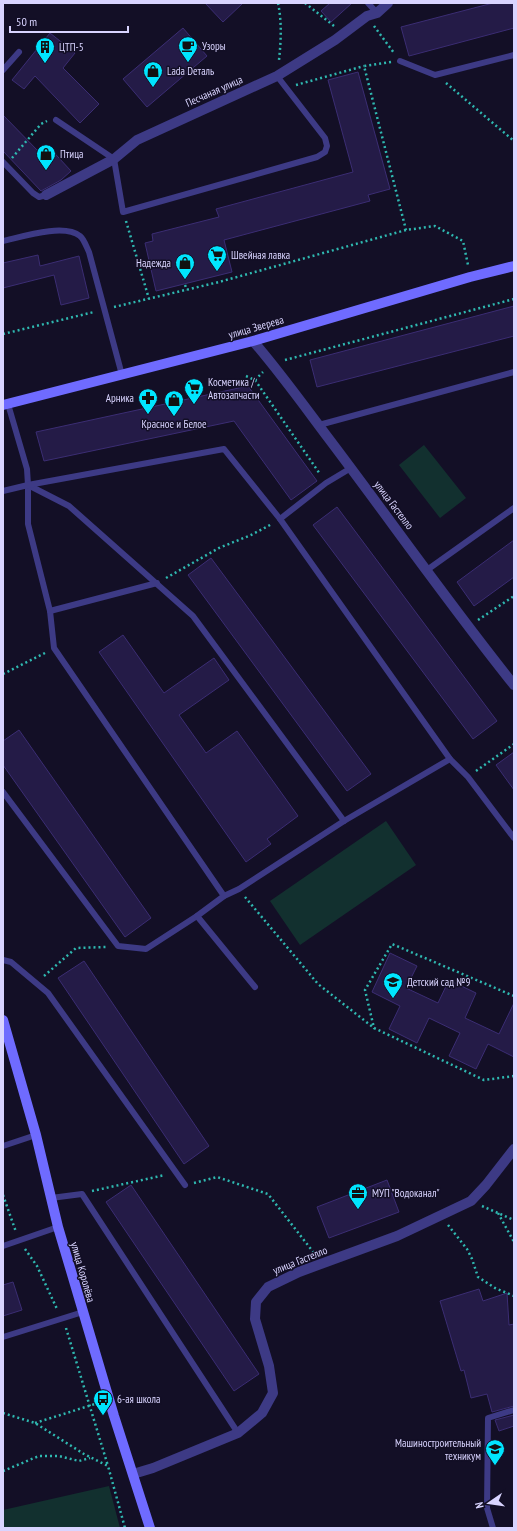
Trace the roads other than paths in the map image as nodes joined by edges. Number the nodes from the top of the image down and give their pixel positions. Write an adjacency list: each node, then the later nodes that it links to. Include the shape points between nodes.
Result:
1 (368, 3): 3 (lane)
2 (388, 3): 3 (street, Песчаная улица)
3 (377, 13): 8 (street, Песчаная улица, via 367,16)
4 (19, 52): 7 (lane)
5 (514, 55): 6 (lane, via 435,75)
6 (400, 61)
7 (3, 70)
8 (277, 76): 10 (street, Песчаная улица, via 137,140); 10 (lane, via 325,138 327,146 317,157 123,212)
9 (56, 120): 10 (lane)
10 (114, 159): 12 (street, Песчаная улица)
11 (4, 163): 12 (lane, via 33,193 39,197)
12 (46, 195)
13 (3, 241): 17 (lane, via 67,230 80,236 89,252)
14 (514, 266): 15 (main road, улица Зверева)
15 (253, 341): 17 (main road, улица Зверева); 19 (street, улица Гастелло)
16 (514, 372): 19 (lane)
17 (122, 375): 18 (main road, улица Зверева)
18 (6, 404): 21 (lane, via 27,469)
19 (319, 425): 20 (street, улица Гастелло)
20 (351, 468): 24 (lane, via 326,483); 25 (street, улица Гастелло)
21 (28, 485): 22 (lane); 24 (lane, via 224,449); 26 (lane, via 69,506); 27 (lane, via 28,524)
22 (3, 491)
23 (514, 508): 25 (lane)
24 (280, 519): 29 (lane)
25 (427, 570): 28 (street, улица Гастелло, via 467,627)
26 (157, 583): 27 (lane); 31 (lane, via 194,616)
27 (50, 610): 33 (lane, via 54,648)
28 (514, 685)
29 (450, 759): 31 (lane); 32 (lane, via 468,777)
30 (3, 792): 34 (lane, via 118,946 146,949)
31 (344, 821): 33 (lane)
32 (514, 838)
33 (224, 896): 34 (lane)
34 (197, 916): 36 (lane)
35 (3, 960): 41 (lane, via 11,962 48,993)
36 (255, 987)
37 (3, 1020): 38 (main road, улица Королёва)
38 (36, 1135): 39 (lane); 42 (main road, улица Королёва)
39 (3, 1146)
40 (514, 1149): 48 (street, улица Гастелло, via 471,1201 397,1236 299,1272 268,1287 256,1302 255,1319 269,1366 273,1393 262,1413)
41 (185, 1185)
42 (51, 1198): 43 (main road, улица Королёва); 48 (lane, via 82,1194)
43 (58, 1227): 44 (lane); 45 (main road, улица Королёва)
44 (3, 1246)
45 (83, 1312): 46 (lane); 49 (main road, улица Королёва)
46 (3, 1337)
47 (514, 1410): 51 (lane, via 488,1418 487,1508)
48 (238, 1433): 49 (street, улица Гастелло)
49 (133, 1474): 50 (main road, улица Королёва)
50 (150, 1528)
51 (493, 1528)

